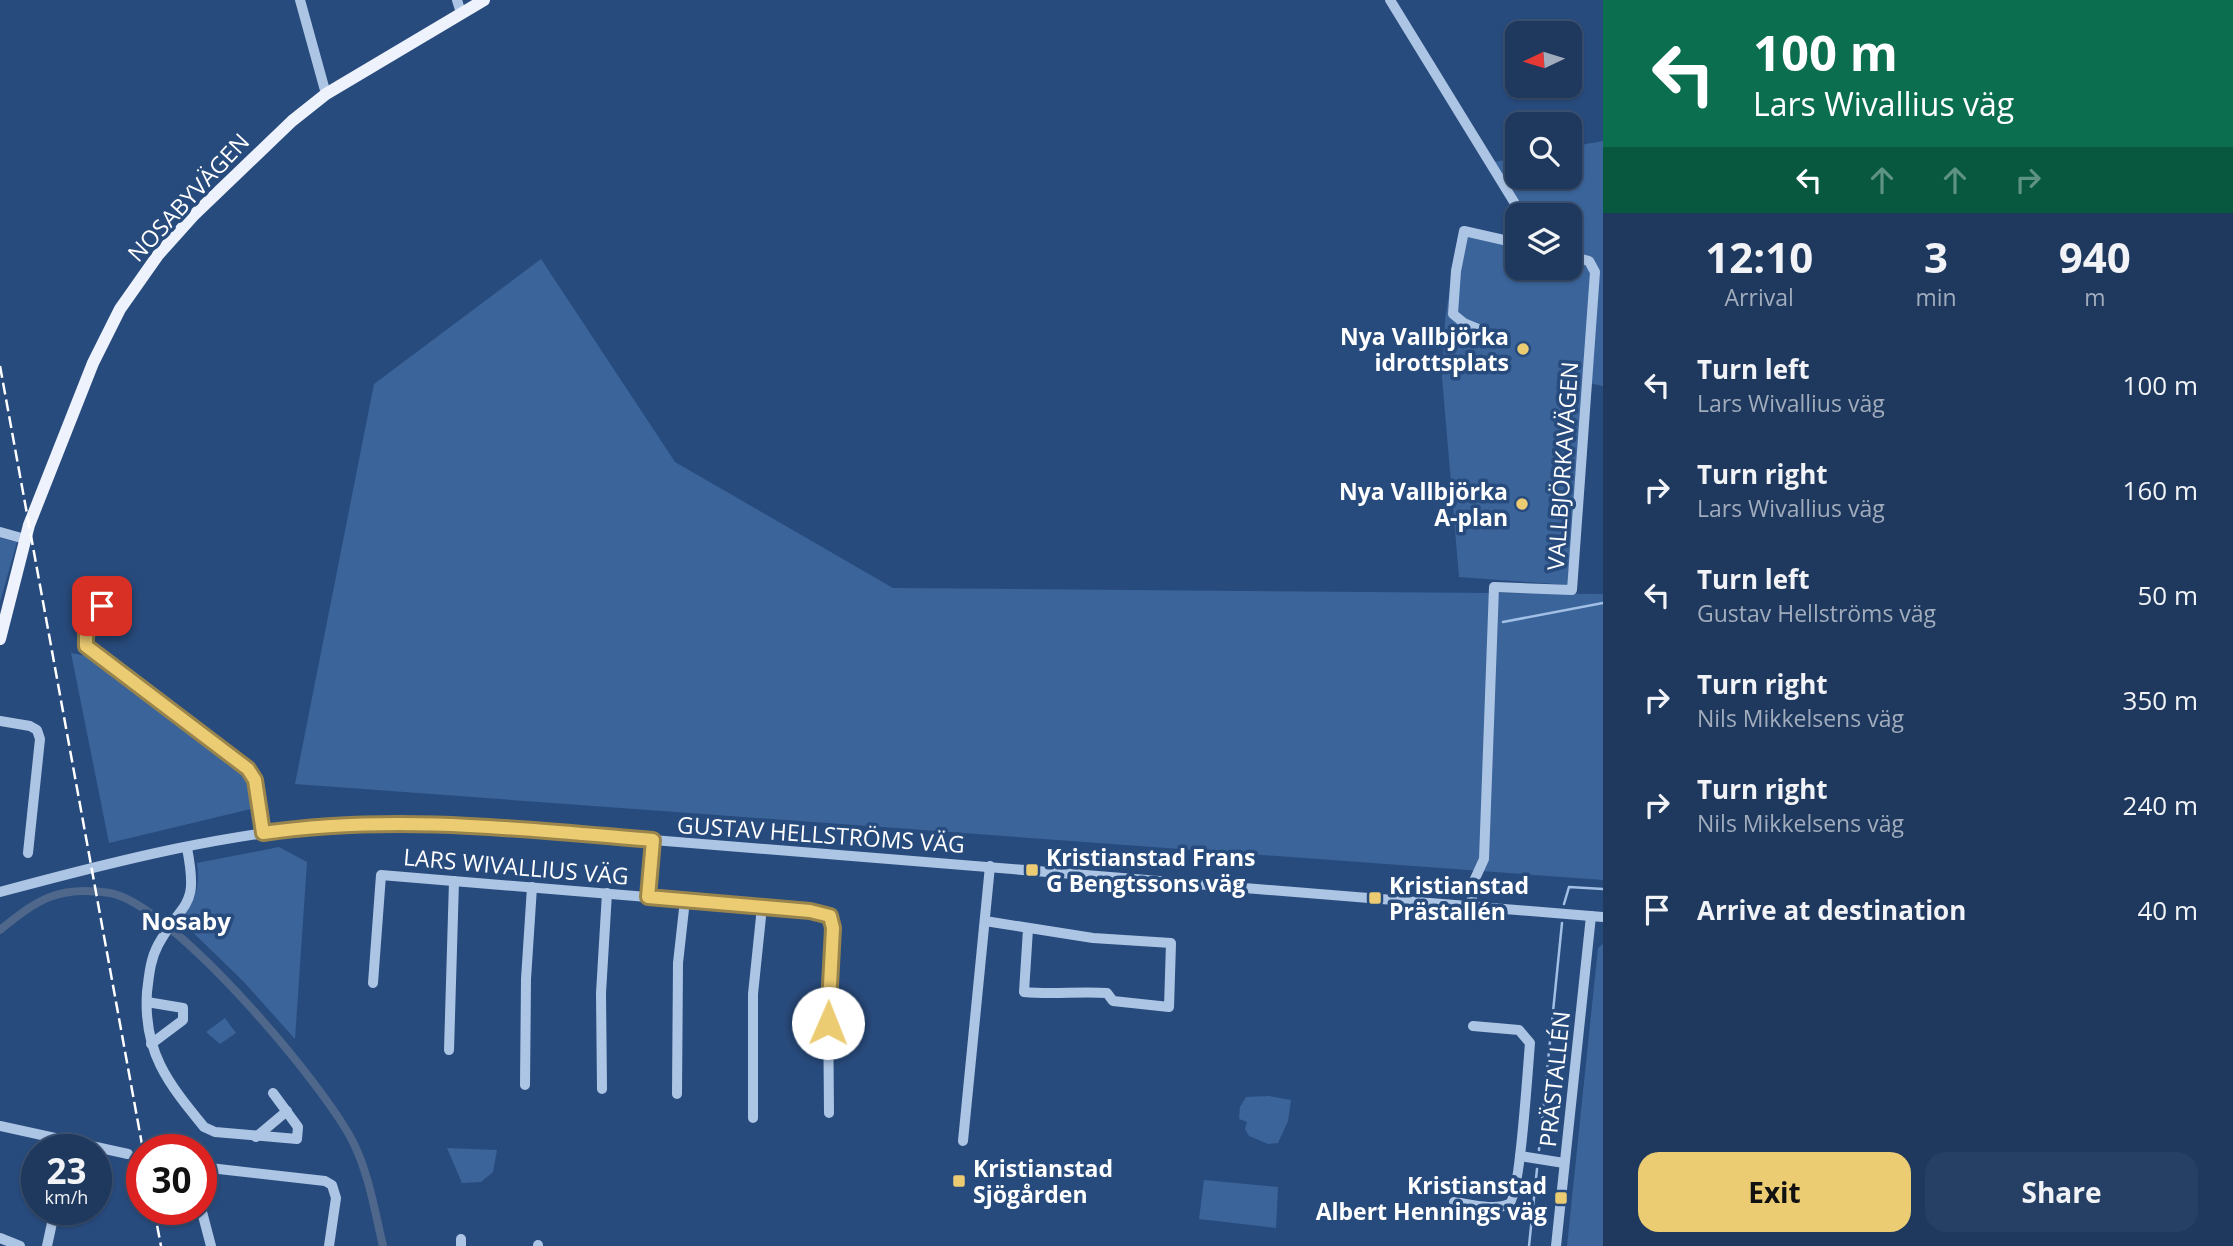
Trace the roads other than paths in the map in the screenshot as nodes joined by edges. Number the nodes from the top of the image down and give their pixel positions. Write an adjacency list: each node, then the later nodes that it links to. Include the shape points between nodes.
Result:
1 (300, 0): 5 (street)
2 (484, 0): 4 (main road, NOSABYVÄGEN)
3 (1390, 0): 6 (street)
4 (459, 6): 5 (main road, NOSABYVÄGEN)
5 (326, 94): 11 (main road, NOSABYVÄGEN, via 257,151 193,216 120,309 93,363)
6 (1515, 203)
7 (1505, 241): 9 (street, via 1464,232 1453,314)
8 (1582, 259): 26 (street, VALLBJÖRKAVÄGEN, via 1589,261 1595,272 1572,590 1494,587 1484,859 1474,881)
9 (1481, 330)
10 (0, 532): 11 (street)
11 (25, 539): 13 (main road, NOSABYVÄGEN)
12 (83, 587): 15 (street, via 102,606 86,635 86,646 248,769 255,780)
13 (0, 639)
14 (0, 721): 18 (street, via 30,726 40,738)
15 (263, 833): 16 (street, GUSTAV HELLSTRÖMS VÄG, via 420,823); 17 (street, GUSTAV HELLSTRÖMS VÄG)
16 (653, 840): 19 (street, GUSTAV HELLSTRÖMS VÄG); 24 (street, LARS WIVALLIUS VÄG)
17 (187, 848): 22 (street, GUSTAV HELLSTRÖMS VÄG); 33 (street, via 193,875 191,897 152,958)
18 (28, 853)
19 (990, 866): 26 (street, GUSTAV HELLSTRÖMS VÄG); 30 (street)
20 (454, 881): 21 (street, LARS WIVALLIUS VÄG); 32 (street, LARS WIVALLIUS VÄG, via 381,875); 36 (street)
21 (532, 887): 23 (street, LARS WIVALLIUS VÄG); 37 (street)
22 (0, 892)
23 (607, 893): 24 (street, LARS WIVALLIUS VÄG); 38 (street)
24 (648, 897): 25 (street, LARS WIVALLIUS VÄG)
25 (685, 900): 27 (street, LARS WIVALLIUS VÄG); 40 (street, via 678,962)
26 (1471, 906): 28 (street, GUSTAV HELLSTRÖMS VÄG)
27 (762, 907): 42 (street, LARS WIVALLIUS VÄG, via 822,912 833,921); 43 (street, via 753,994)
28 (1591, 916): 29 (street, GUSTAV HELLSTRÖMS VÄG); 49 (street, PRÄSTALLÉN)
29 (1603, 917)
30 (985, 921): 31 (street); 47 (street)
31 (1028, 929): 31 (street, via 1093,939 1171,943 1169,1007 1113,1001 1107,992 1069,990 1059,996 1024,992)
32 (373, 983)
33 (147, 1002): 35 (street); 35 (street, via 176,1004 183,1007 184,1014 183,1020)
34 (1473, 1026): 48 (street, via 1519,1030 1531,1043)
35 (151, 1044): 46 (street, via 162,1072 204,1127)
36 (449, 1051)
37 (525, 1085)
38 (602, 1089)
39 (273, 1093): 41 (street)
40 (677, 1094)
41 (287, 1111): 46 (street); 46 (street, via 298,1127 297,1139)
42 (829, 1113)
43 (753, 1118)
44 (0, 1125): 45 (street)
45 (31, 1134)
46 (256, 1137)
47 (963, 1141)
48 (1520, 1157): 49 (street); 51 (street, via 1516,1194 1510,1203)
49 (1564, 1163): 59 (street, PRÄSTALLÉN)
50 (217, 1169): 58 (street, via 332,1185 336,1198)
51 (1454, 1202)
52 (52, 1225): 56 (street)
53 (205, 1225): 57 (street)
54 (0, 1238): 55 (street)
55 (20, 1246)
56 (47, 1246)
57 (211, 1246)
58 (329, 1246)
59 (1556, 1246)

